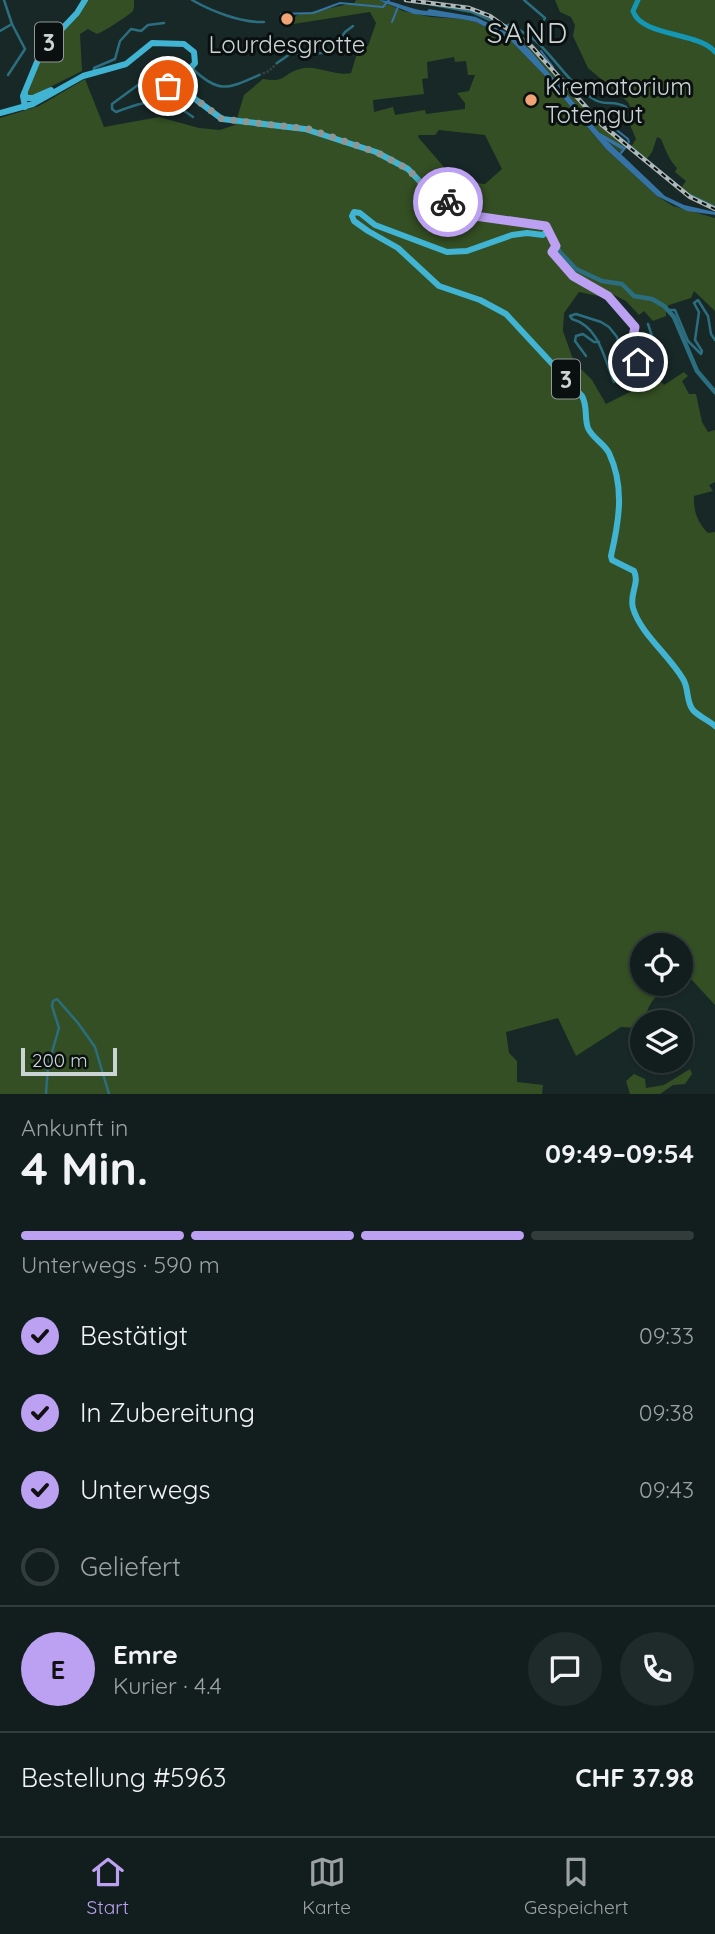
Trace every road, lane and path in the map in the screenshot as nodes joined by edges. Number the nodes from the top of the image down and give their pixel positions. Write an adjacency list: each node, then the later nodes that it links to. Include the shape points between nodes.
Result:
1 (4, 0): 10 (street)
2 (85, 0): 23 (main road, 3, via 43,48)
3 (192, 0): 8 (street)
4 (407, 0): 7 (street)
5 (524, 0): 14 (street, via 545,18)
6 (638, 0): 15 (main road, via 633,10 636,18)
7 (414, 1): 12 (street, via 472,12)
8 (264, 22)
9 (164, 23): 18 (street, via 148,24 141,31 132,29 119,42 115,59)
10 (12, 24): 13 (street); 19 (street, via 25,50)
11 (354, 26): 16 (street, via 322,53 290,54)
12 (506, 26): 14 (street, via 511,24); 28 (street, via 537,50 602,123 691,196)
13 (0, 31)
14 (531, 38): 25 (street, via 585,93 601,103 614,101)
15 (715, 52)
16 (277, 63)
17 (192, 68): 18 (main road, 3, via 196,57 190,47 156,42 126,64); 20 (street, via 209,83 222,87); 21 (main road)
18 (94, 72): 22 (main road, 3)
19 (8, 75)
20 (259, 75)
21 (166, 80): 27 (street, via 140,82 112,109 117,112 140,103 160,102 176,105); 29 (main road, via 222,119 305,129 356,144 406,167 431,193 472,215 543,224)
22 (62, 86): 23 (main road, via 33,98 26,98); 24 (main road, 3)
23 (25, 92): 24 (main road, 3)
24 (25, 107): 26 (main road)
25 (626, 107)
26 (0, 113)
27 (192, 117)
28 (715, 207)
29 (547, 231): 30 (street); 41 (main road, 3, via 516,234 451,252 375,225 359,212 352,216 447,291 483,301 506,314 580,394 588,429 608,452 618,483 620,513 612,560 634,571 632,602 637,619 683,679 692,709)
30 (556, 246): 31 (street, via 581,272 622,284 634,296 652,299); 33 (street, via 552,252 569,272 608,296)
31 (668, 310): 34 (street, via 674,310 687,339 701,354 695,340 699,313 694,303 698,300); 40 (street, via 697,371)
32 (649, 324): 36 (street)
33 (635, 327): 35 (street, via 634,353 644,373 625,357 607,326 571,315); 36 (street)
34 (715, 340)
35 (599, 342): 37 (street, via 582,333 576,336); 39 (street)
36 (652, 347): 38 (street)
37 (586, 356)
38 (660, 366)
39 (614, 382)
40 (715, 392)
41 (715, 726)
42 (46, 1094): 43 (street, via 48,1066 59,1033 52,1006 57,999 95,1047)
43 (109, 1094)

